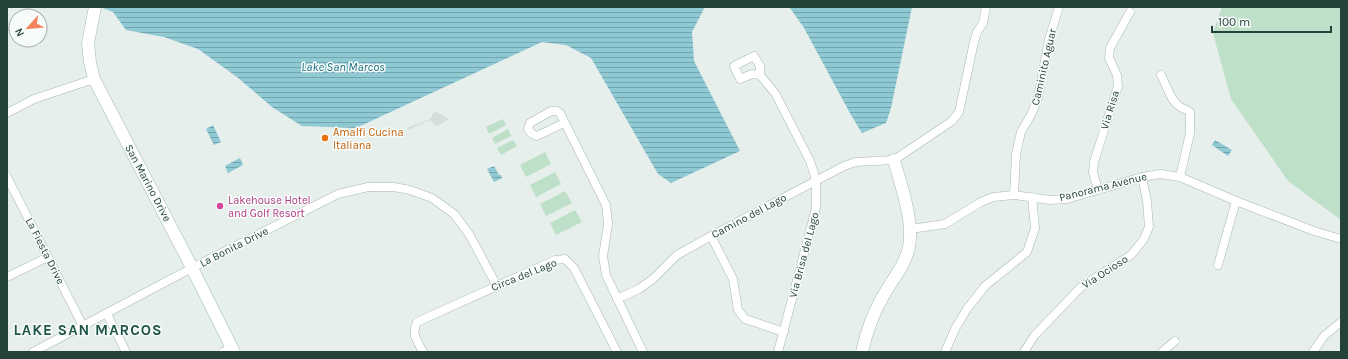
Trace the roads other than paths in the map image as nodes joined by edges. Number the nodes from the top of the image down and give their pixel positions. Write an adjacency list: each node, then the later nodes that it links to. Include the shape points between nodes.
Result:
1 (986, 7): 10 (street, via 983,23 974,42 959,112 952,121)
2 (1059, 7): 17 (street, Caminito Aguar, via 1049,39 1038,97 1021,132 1016,154)
3 (94, 9): 7 (street, San Marino Drive, via 88,43)
4 (1130, 12): 15 (street, Via Risa, via 1110,48 1109,58 1118,86 1094,162 1093,172)
5 (760, 75): 14 (street, Via Brisa del Lago, via 775,93 810,161)
6 (1161, 75): 13 (street, via 1174,101 1190,112 1190,133)
7 (94, 79): 8 (street, via 34,99); 25 (street, San Marino Drive)
8 (7, 113)
9 (564, 122): 28 (street, via 606,205 608,224 603,256 606,275)
10 (894, 160): 14 (street, Camino del Lago, via 856,162); 20 (street)
11 (7, 177): 16 (street, La Fiesta Drive)
12 (1142, 177): 13 (street, Panorama Avenue, via 1160,174); 15 (street, Panorama Avenue); 43 (street, Via Ocioso, via 1149,227 1144,239 1131,255 1080,287 1034,336)
13 (1180, 177): 19 (street, Panorama Avenue)
14 (816, 180): 21 (street, Camino del Lago); 32 (street, Via Brisa del Lago, via 816,208)
15 (1098, 190): 18 (street, Panorama Avenue, via 1067,199)
16 (11, 193): 23 (street, La Fiesta Drive)
17 (1014, 195): 18 (street, Panorama Avenue); 20 (street, Panorama Avenue, via 993,197 981,202 945,224)
18 (1032, 198): 42 (street, via 1035,228 1027,252 985,286 967,309)
19 (1236, 201): 22 (street, Panorama Avenue); 24 (street)
20 (910, 229): 41 (street, via 909,246 904,261 882,298)
21 (711, 236): 28 (street, Camino del Lago, via 677,255 639,289); 32 (street, via 733,279 738,310 745,319)
22 (1341, 239)
23 (48, 257): 26 (street); 31 (street, La Fiesta Drive)
24 (1218, 265)
25 (192, 268): 27 (street, La Bonita Drive, via 338,194 368,187 394,187 432,198 454,215 469,234); 29 (street, La Bonita Drive); 34 (street, San Marino Drive)
26 (7, 277)
27 (497, 286): 37 (street, Circa del Lago, via 417,322 413,329 414,335); 38 (street, Circa del Lago, via 555,260 565,259 574,268)
28 (617, 299): 39 (street)
29 (107, 314): 31 (street, La Bonita Drive); 36 (street)
30 (1341, 322): 45 (street, via 1324,336)
31 (83, 326): 35 (street, La Bonita Drive)
32 (784, 332): 40 (street, Via Brisa del Lago)
33 (1175, 341): 44 (street)
34 (230, 350)
35 (32, 352)
36 (126, 352)
37 (423, 352)
38 (617, 352)
39 (643, 352)
40 (778, 352)
41 (862, 352)
42 (945, 352)
43 (1024, 352)
44 (1162, 352)
45 (1314, 352)

